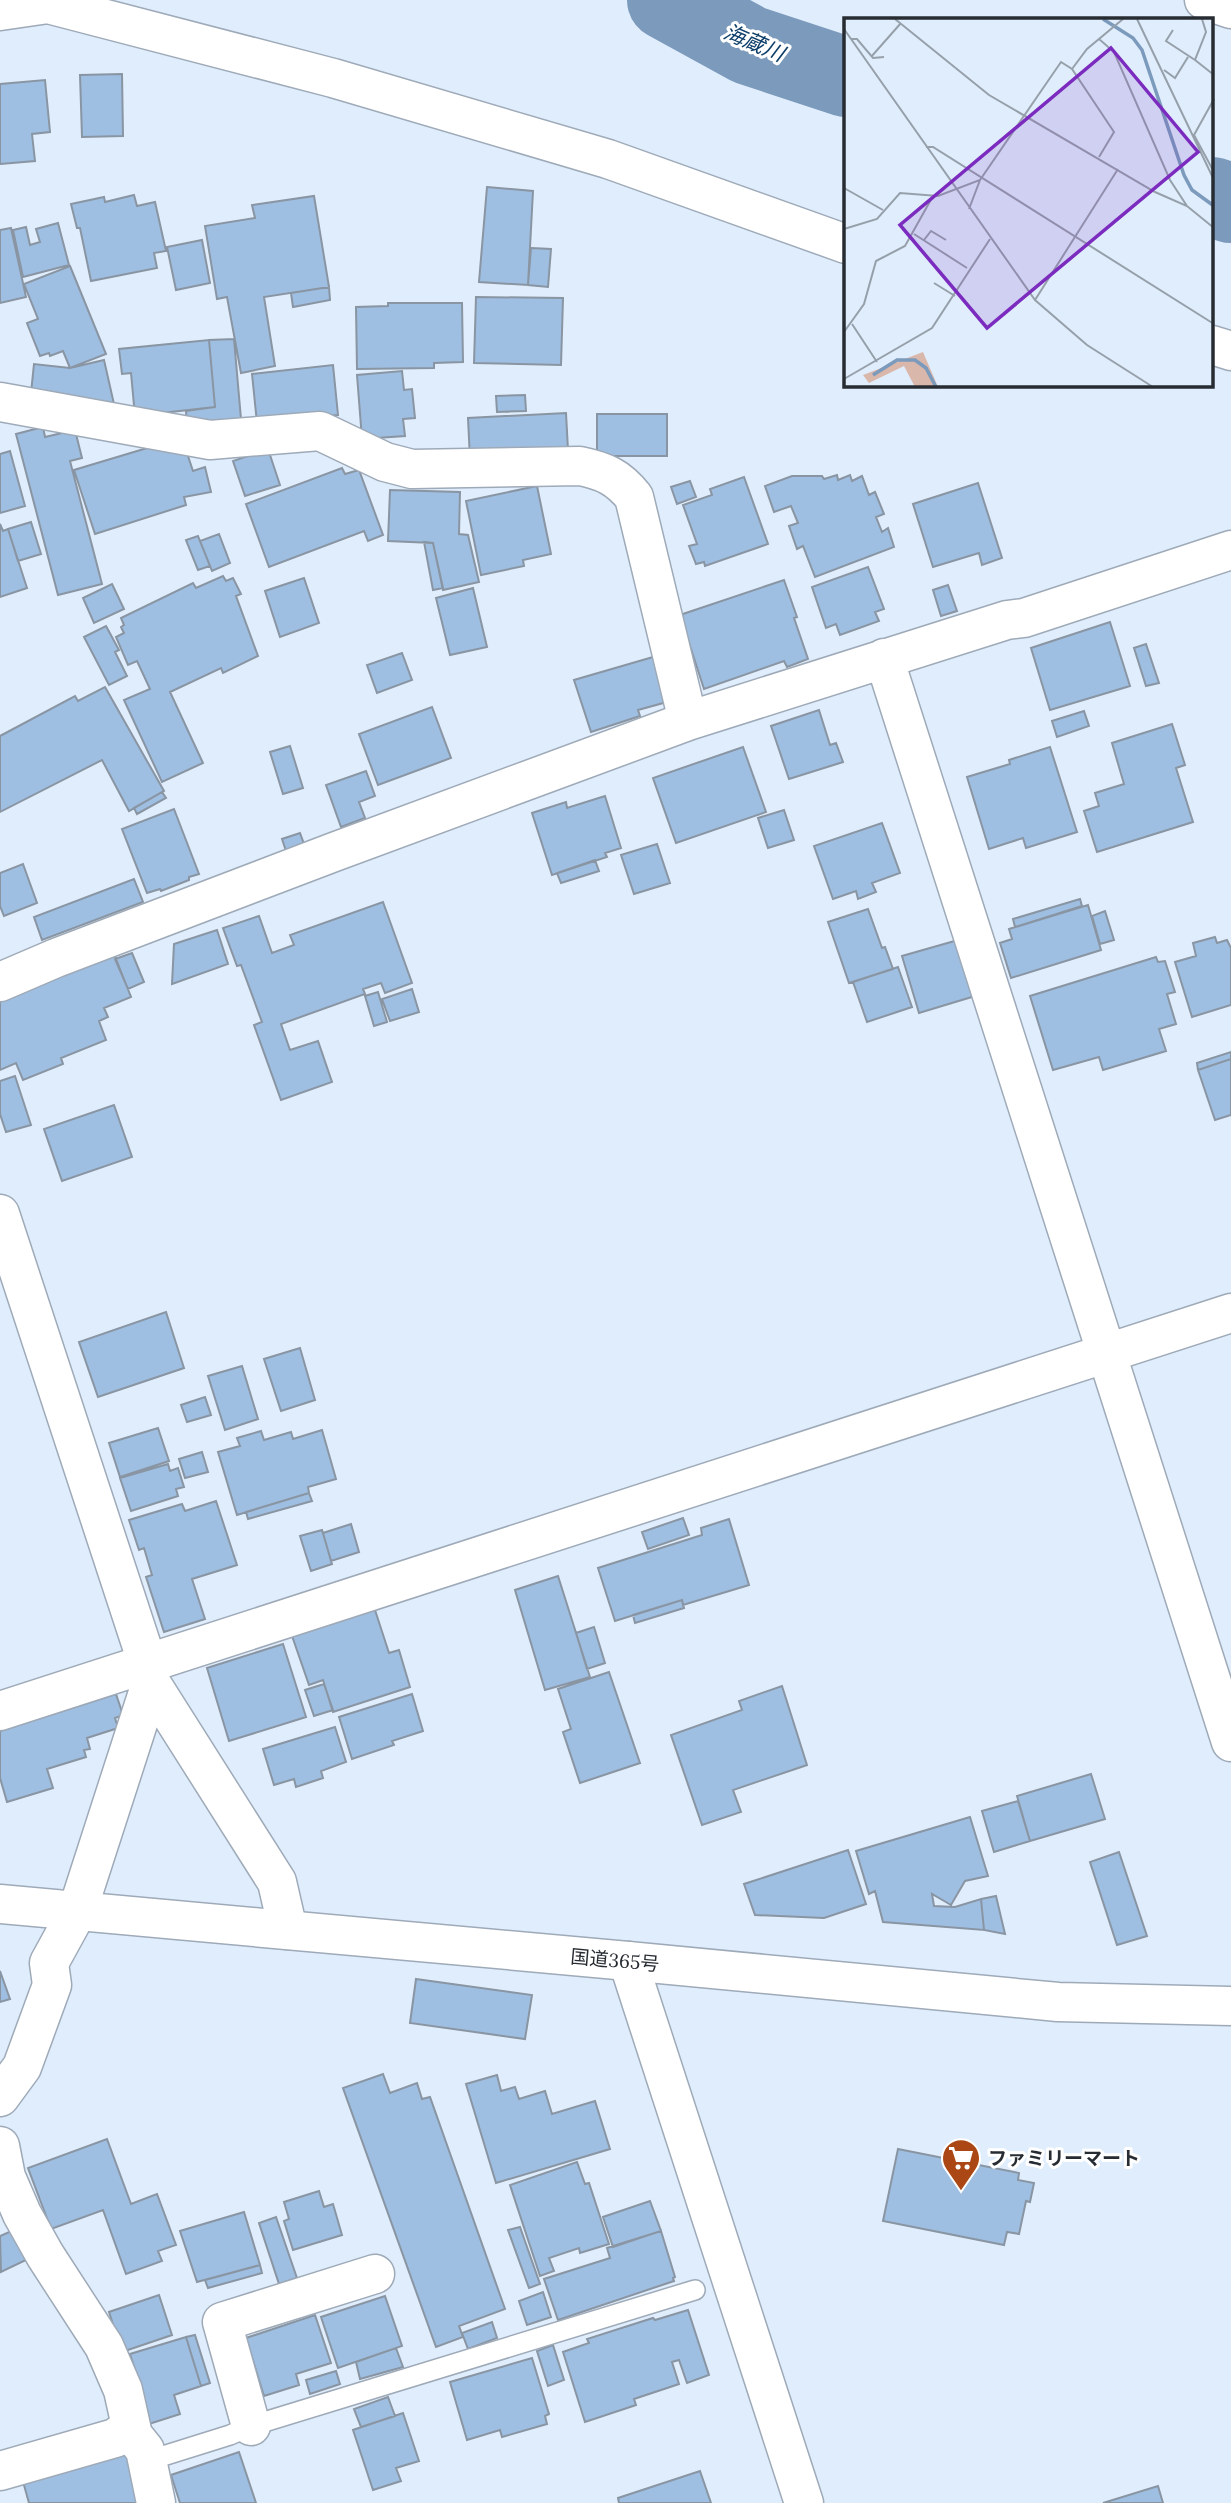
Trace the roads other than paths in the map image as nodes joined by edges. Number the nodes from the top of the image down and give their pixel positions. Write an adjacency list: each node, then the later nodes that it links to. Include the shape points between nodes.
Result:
1 (1204, 0): 2 (main road)
2 (1231, 9)
3 (0, 11): 4 (main road, via 48,4 333,78 608,159)
4 (844, 243)
5 (1214, 346): 6 (main road)
6 (1231, 351)
7 (0, 402): 10 (main road, via 210,440 320,431 412,469 580,466 604,471 634,497)
8 (1231, 550): 9 (main road)
9 (884, 658): 10 (main road); 14 (main road)
10 (688, 721): 11 (main road)
11 (0, 982)
12 (0, 1214): 15 (main road)
13 (1231, 1313): 14 (main road)
14 (1107, 1352): 15 (main road); 17 (main road)
15 (150, 1674): 16 (main road); 19 (main road); 20 (main road, via 277,1882)
16 (0, 1711)
17 (1231, 1742)
18 (0, 1905): 19 (main road, 国道365号)
19 (77, 1912): 20 (main road, 国道365号); 23 (main road, via 49,1963 52,1985 22,2067)
20 (288, 1930): 21 (main road, 国道365号)
21 (628, 1961): 22 (main road, 国道365号, via 1058,2002); 32 (main road)
22 (1231, 2006)
23 (0, 2097)
24 (0, 2146): 28 (main road, via 6,2177 22,2214 104,2346 123,2390)
25 (375, 2274): 27 (main road, via 222,2322)
26 (695, 2290): 27 (lane)
27 (251, 2426): 29 (lane)
28 (131, 2427): 29 (main road); 30 (main road, via 115,2438)
29 (147, 2461): 31 (main road)
30 (0, 2471)
31 (156, 2503)
32 (804, 2503)

